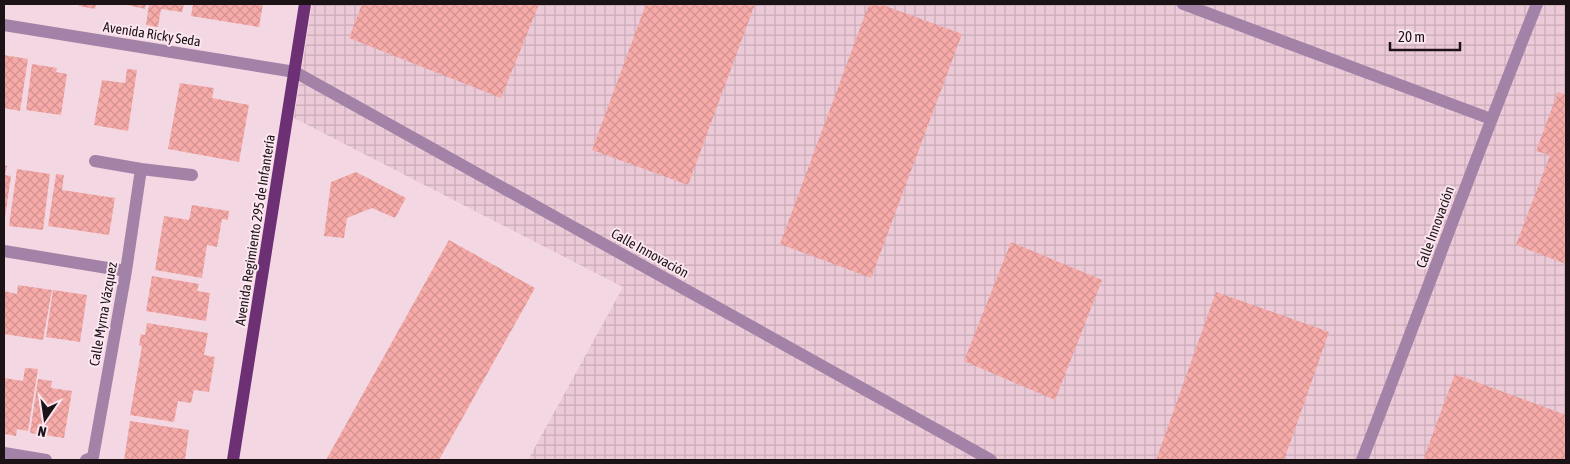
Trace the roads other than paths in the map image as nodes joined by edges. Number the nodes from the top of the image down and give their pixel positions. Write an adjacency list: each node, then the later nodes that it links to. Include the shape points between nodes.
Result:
1 (305, 4): 5 (main road, Avenida Regimiento 295 de Infantería)
2 (1184, 4): 6 (street)
3 (1537, 4): 6 (street, Calle Innovación)
4 (4, 25): 5 (street, Avenida Ricky Seda)
5 (295, 72): 15 (main road, Avenida Regimiento 295 de Infantería); 16 (street, Calle Innovación)
6 (1491, 119): 17 (street, Calle Innovación)
7 (95, 161): 8 (street)
8 (141, 169): 9 (street); 11 (street, Calle Myrna Vázquez)
9 (192, 175)
10 (4, 251): 11 (street)
11 (126, 271): 14 (street, Calle Myrna Vázquez, via 93,457)
12 (4, 453): 13 (street)
13 (46, 460)
14 (86, 460)
15 (233, 460)
16 (991, 460)
17 (1362, 460)

